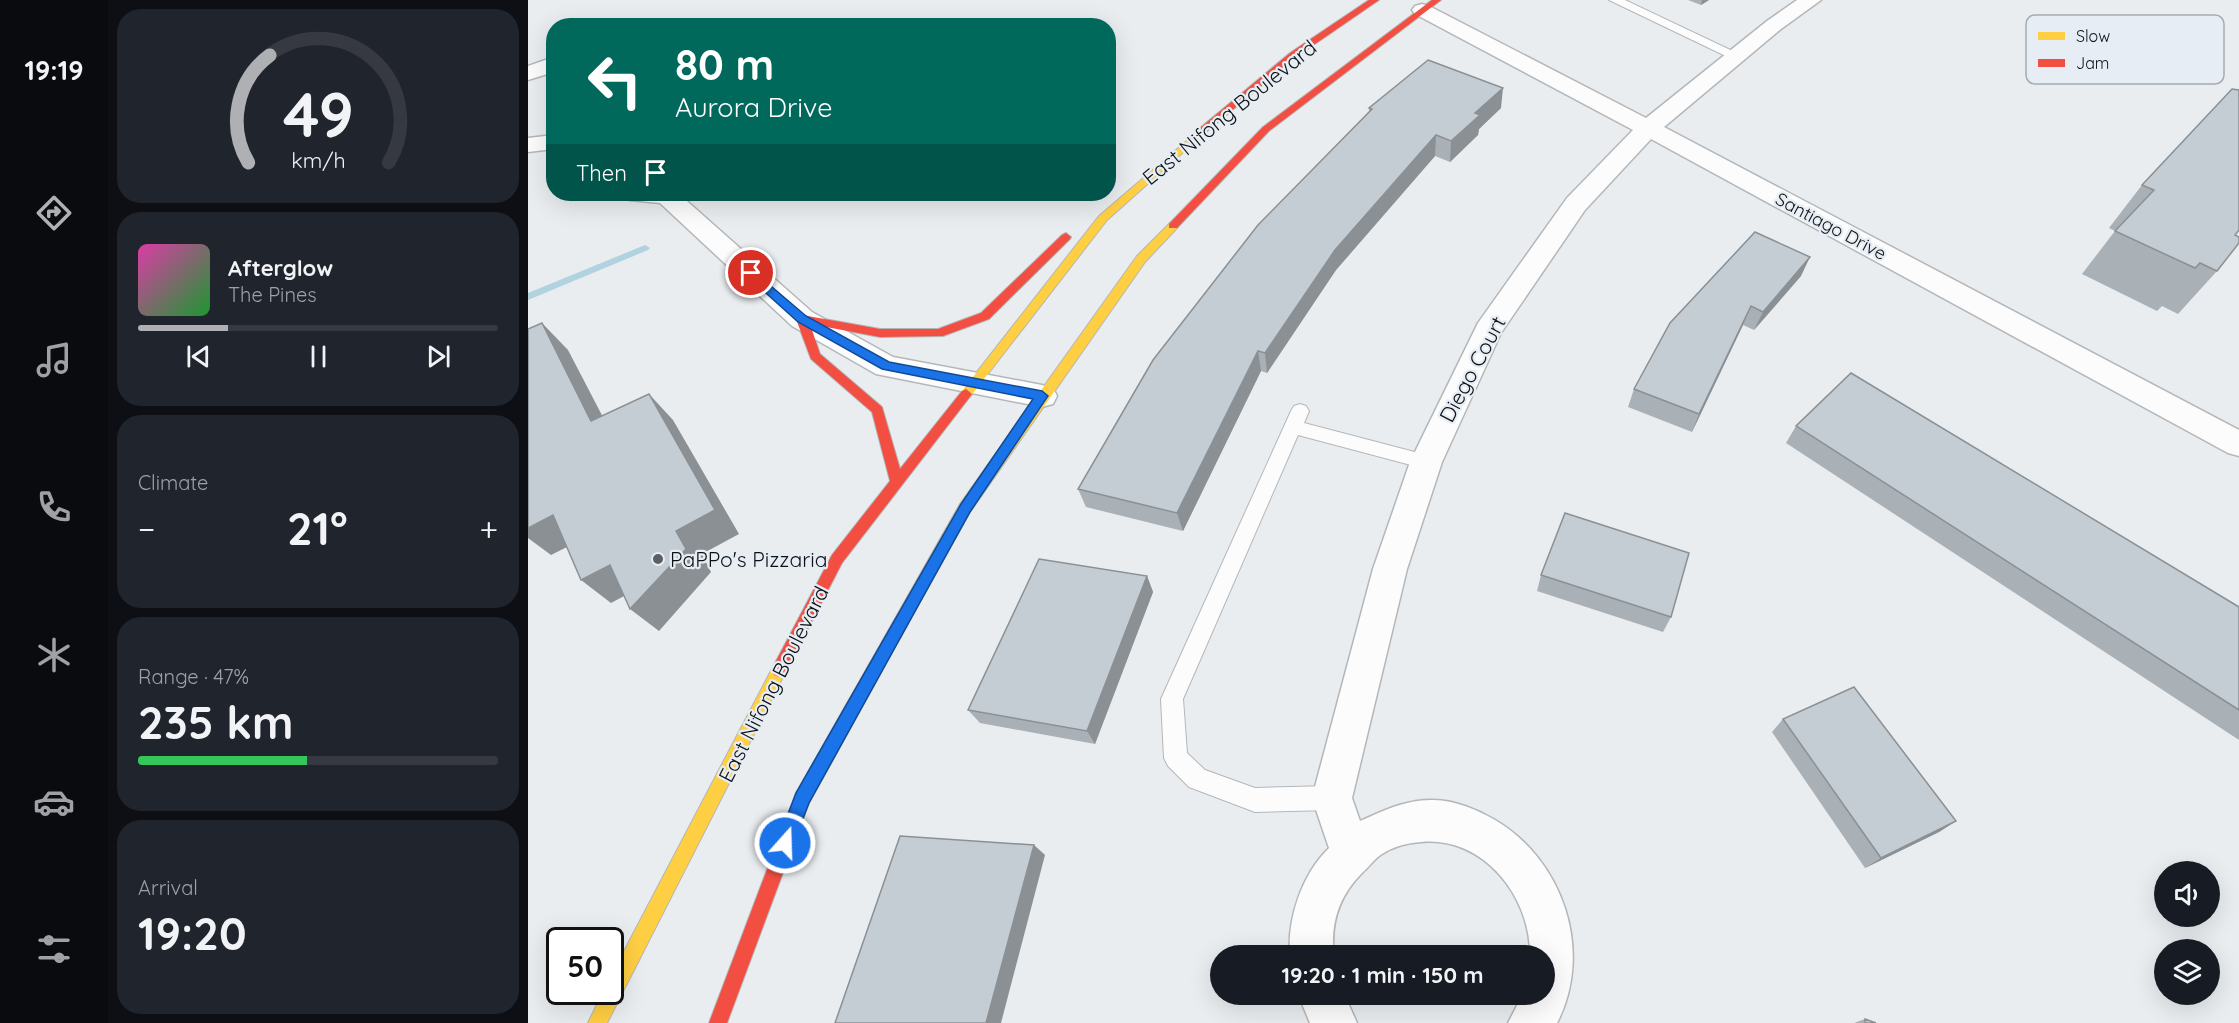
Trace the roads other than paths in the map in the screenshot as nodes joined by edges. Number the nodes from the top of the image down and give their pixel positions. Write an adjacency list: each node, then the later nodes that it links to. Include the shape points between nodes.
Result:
1 (1375, 0): 5 (main road); 15 (main road, East Nifong Boulevard, via 1293,55)
2 (1615, 0): 8 (lane)
3 (1811, 0): 8 (street, Diego Court)
4 (1426, 3): 12 (street, Santiago Drive); 13 (main road, East Nifong Boulevard)
5 (1378, 19)
6 (528, 50): 7 (street)
7 (546, 55)
8 (1737, 56): 12 (street, Diego Court)
9 (546, 67): 10 (street)
10 (528, 73)
11 (1266, 111): 13 (main road)
12 (1648, 128): 19 (street, Santiago Drive); 20 (street, Diego Court, via 1576,204 1488,330)
13 (1266, 129): 18 (main road, East Nifong Boulevard, via 1141,259)
14 (674, 201): 16 (street)
15 (1102, 218): 16 (main road, via 1062,240 986,316 939,333 880,333); 17 (main road, East Nifong Boulevard)
16 (802, 319): 17 (street, via 886,366); 21 (main road, via 815,356 878,410)
17 (973, 382): 18 (street); 21 (main road, East Nifong Boulevard)
18 (1042, 396): 27 (main road, East Nifong Boulevard, via 965,508 802,799)
19 (2239, 444)
20 (1426, 462): 22 (street, Diego Court, via 1390,568); 22 (lane, via 1297,419 1172,699 1176,759 1197,779 1255,800)
21 (897, 482): 26 (main road, East Nifong Boulevard, via 837,559)
22 (1332, 798): 23 (street)
23 (1350, 850): 24 (street, via 1325,884 1315,915); 29 (street, via 1381,829 1416,820 1452,822 1487,835 1518,861 1541,898 1551,930 1552,964 1545,999)
24 (1313, 945)
25 (1326, 1005): 28 (street)
26 (597, 1023)
27 (718, 1023)
28 (1335, 1023)
29 (1532, 1023)

